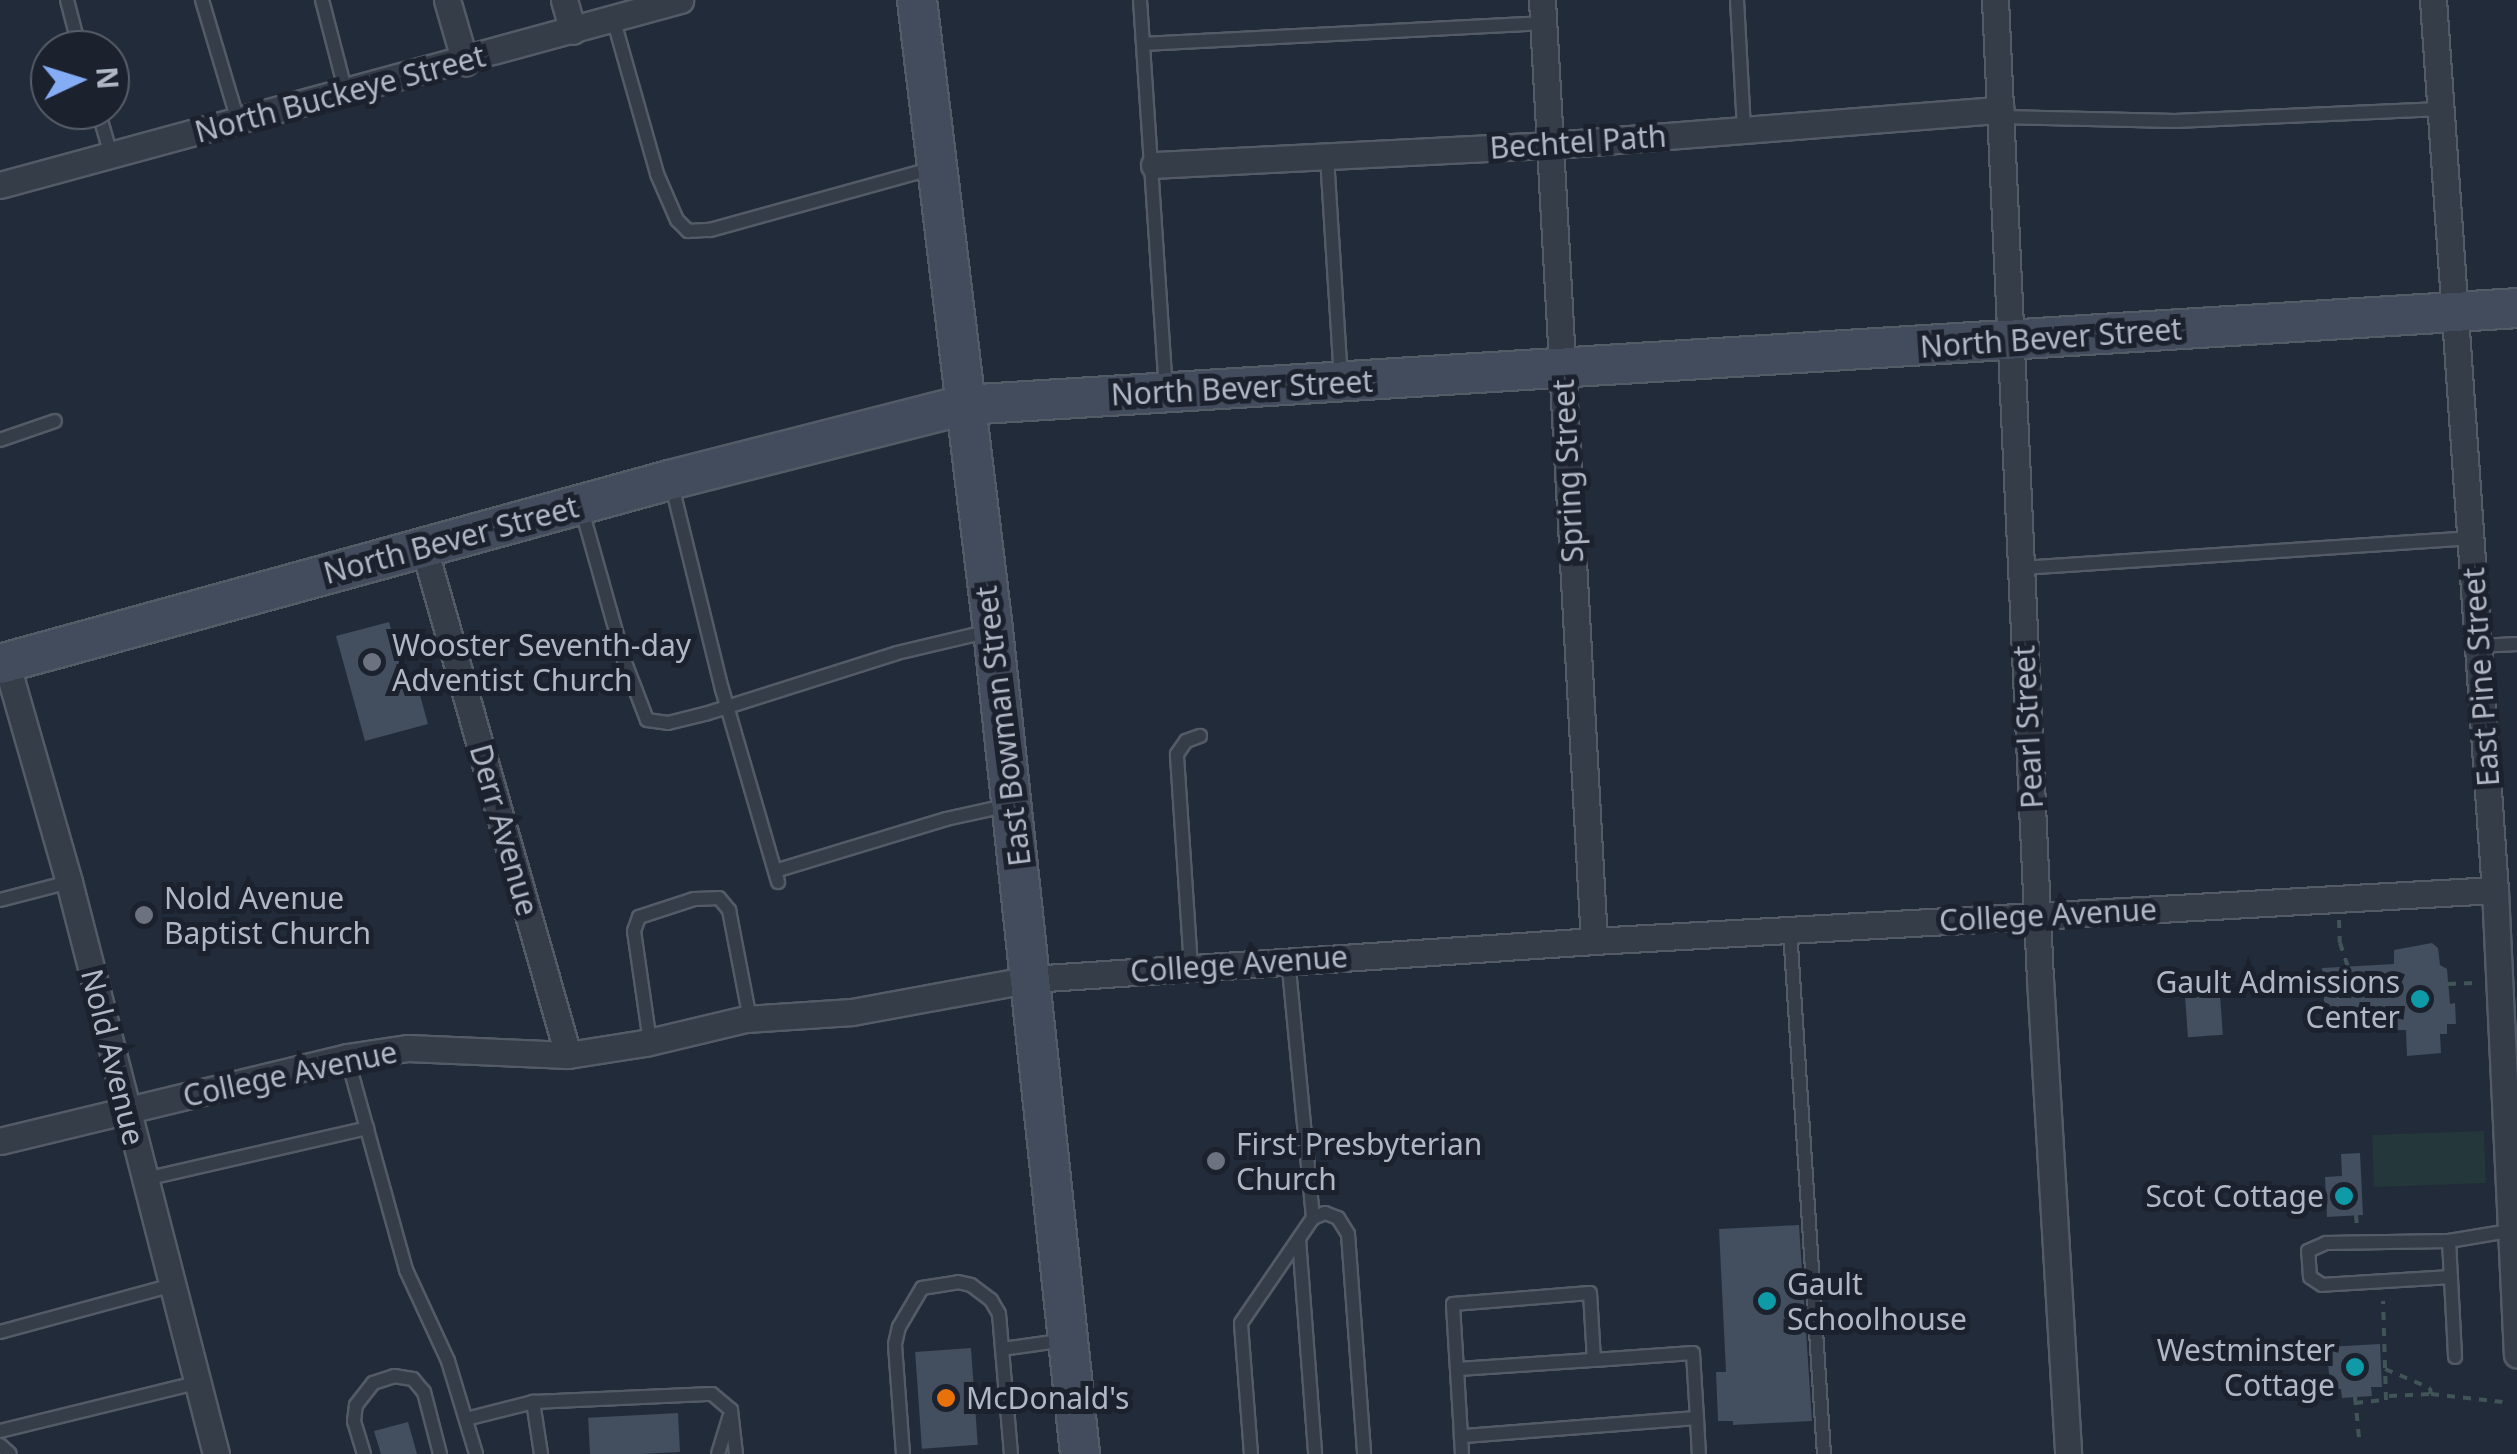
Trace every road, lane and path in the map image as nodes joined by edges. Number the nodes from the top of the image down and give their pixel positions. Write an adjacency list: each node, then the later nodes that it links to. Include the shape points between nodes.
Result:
1 (67, 0): 14 (lane)
2 (202, 0): 21 (lane)
3 (322, 0): 18 (lane)
4 (447, 0): 17 (street)
5 (564, 0): 15 (street)
6 (680, 0): 13 (street, North Buckeye Street)
7 (917, 0): 28 (main road, East Bowman Street)
8 (1140, 0): 16 (lane)
9 (1737, 0): 23 (lane)
10 (1995, 0): 20 (street, Pearl Street)
11 (2433, 0): 19 (street, East Pine Street)
12 (1543, 11): 16 (lane); 24 (street, Spring Street)
13 (613, 18): 15 (street, North Buckeye Street); 28 (lane, via 657,174 676,220 688,231)
14 (75, 30)
15 (572, 31): 17 (street, North Buckeye Street)
16 (1144, 44): 27 (lane)
17 (465, 62): 18 (street, North Buckeye Street)
18 (346, 93): 21 (street, North Buckeye Street)
19 (2441, 108): 20 (lane, via 2175,121); 31 (street, East Pine Street)
20 (2001, 114): 23 (street, Bechtel Path); 32 (street, Pearl Street)
21 (238, 121): 25 (street, North Buckeye Street)
22 (104, 130): 25 (lane)
23 (1744, 130): 24 (street, Bechtel Path)
24 (1553, 145): 26 (street, Bechtel Path); 33 (street, Spring Street)
25 (111, 155): 29 (street, North Buckeye Street)
26 (1327, 156): 27 (street, Bechtel Path); 34 (lane)
27 (1154, 166): 35 (lane)
28 (936, 168): 36 (main road, East Bowman Street)
29 (0, 186)
30 (2517, 308): 31 (main road, North Bever Street)
31 (2458, 312): 32 (main road, North Bever Street); 41 (street, East Pine Street)
32 (2010, 342): 33 (main road, North Bever Street); 43 (street, Pearl Street)
33 (1562, 366): 34 (main road, North Bever Street); 57 (street, Spring Street)
34 (1341, 383): 35 (main road, North Bever Street)
35 (1166, 394): 36 (main road, North Bever Street)
36 (964, 404): 39 (main road, North Bever Street); 44 (main road, East Bowman Street)
37 (55, 420): 38 (lane)
38 (0, 440)
39 (670, 480): 40 (main road, North Bever Street); 48 (lane)
40 (580, 505): 42 (main road, North Bever Street); 48 (lane, via 646,720 668,722)
41 (2471, 538): 43 (lane); 46 (street, East Pine Street)
42 (424, 548): 47 (main road, North Bever Street); 66 (street, Derr Avenue)
43 (2020, 568): 54 (street, Pearl Street)
44 (993, 630): 48 (lane); 50 (main road, East Bowman Street)
45 (2517, 644): 46 (lane)
46 (2478, 646): 52 (street, East Pine Street)
47 (3, 663): 51 (street, Nold Avenue)
48 (727, 706): 50 (lane, via 777,877 946,819)
49 (1200, 736): 59 (lane, via 1176,754)
50 (1012, 805): 60 (main road, East Bowman Street)
51 (69, 882): 53 (lane); 68 (street, Nold Avenue)
52 (2495, 890): 54 (street, College Avenue); 73 (street, East Pine Street)
53 (0, 900)
54 (2038, 916): 56 (street, College Avenue); 116 (street, Pearl Street)
55 (2339, 920): 63 (path)
56 (1790, 930): 57 (street, College Avenue); 115 (lane)
57 (1594, 941): 58 (street, College Avenue)
58 (1288, 960): 59 (street, College Avenue); 72 (lane)
59 (1192, 967): 60 (street, College Avenue)
60 (1031, 979): 64 (street, College Avenue, via 852,1012); 80 (main road, East Bowman Street)
61 (2478, 982): 62 (path)
62 (2448, 984)
63 (2355, 988)
64 (750, 1019): 65 (street, College Avenue); 65 (lane, via 729,910 719,898 694,899 639,917 634,931)
65 (650, 1042): 66 (street, College Avenue)
66 (568, 1055): 67 (street, College Avenue, via 408,1048)
67 (348, 1056): 68 (street, College Avenue); 69 (lane)
68 (126, 1111): 70 (street, College Avenue); 71 (street, Nold Avenue)
69 (367, 1128): 71 (lane); 93 (lane, via 406,1270)
70 (0, 1141)
71 (143, 1179): 78 (street, Nold Avenue)
72 (1313, 1218): 74 (lane); 112 (lane, via 1338,1218 1348,1234)
73 (2509, 1231): 75 (lane); 82 (street, East Pine Street)
74 (1298, 1239): 110 (lane, via 1240,1322); 111 (lane)
75 (2449, 1241): 76 (lane); 77 (lane, via 2326,1243 2308,1251 2310,1277 2322,1285)
76 (2451, 1277): 77 (lane); 83 (lane)
77 (2382, 1282): 86 (path)
78 (169, 1286): 79 (lane); 87 (street, Nold Avenue)
79 (0, 1332)
80 (1068, 1339): 81 (lane); 109 (main road, East Bowman Street)
81 (1002, 1349): 107 (lane, via 996,1306 972,1284 928,1285 917,1293 895,1344); 108 (lane)
82 (2517, 1354)
83 (2455, 1357)
84 (1594, 1360): 85 (lane); 85 (lane, via 1590,1293 1454,1304); 94 (lane, via 1693,1353)
85 (1457, 1369): 96 (lane)
86 (2385, 1370): 88 (path, via 2430,1388); 89 (path)
87 (195, 1383): 95 (lane); 100 (street, Nold Avenue)
88 (2430, 1394): 89 (path); 91 (path)
89 (2386, 1396): 97 (path, via 2355,1400)
90 (532, 1402): 92 (lane, via 712,1394); 93 (lane); 104 (lane)
91 (2503, 1402)
92 (731, 1410): 105 (lane); 106 (lane)
93 (466, 1418): 103 (lane)
94 (1698, 1418): 96 (lane); 114 (lane)
95 (0, 1431)
96 (1461, 1436): 113 (lane)
97 (2358, 1438)
98 (0, 1445): 99 (lane)
99 (10, 1454)
100 (216, 1454)
101 (364, 1454): 102 (lane, via 356,1405 372,1383 394,1376 413,1379 424,1392)
102 (440, 1454)
103 (476, 1454)
104 (541, 1454)
105 (718, 1454)
106 (736, 1454)
107 (904, 1454)
108 (1010, 1454)
109 (1080, 1454)
110 (1250, 1454)
111 (1315, 1454)
112 (1364, 1454)
113 (1462, 1454)
114 (1699, 1454)
115 (1824, 1454)
116 (2068, 1454)

